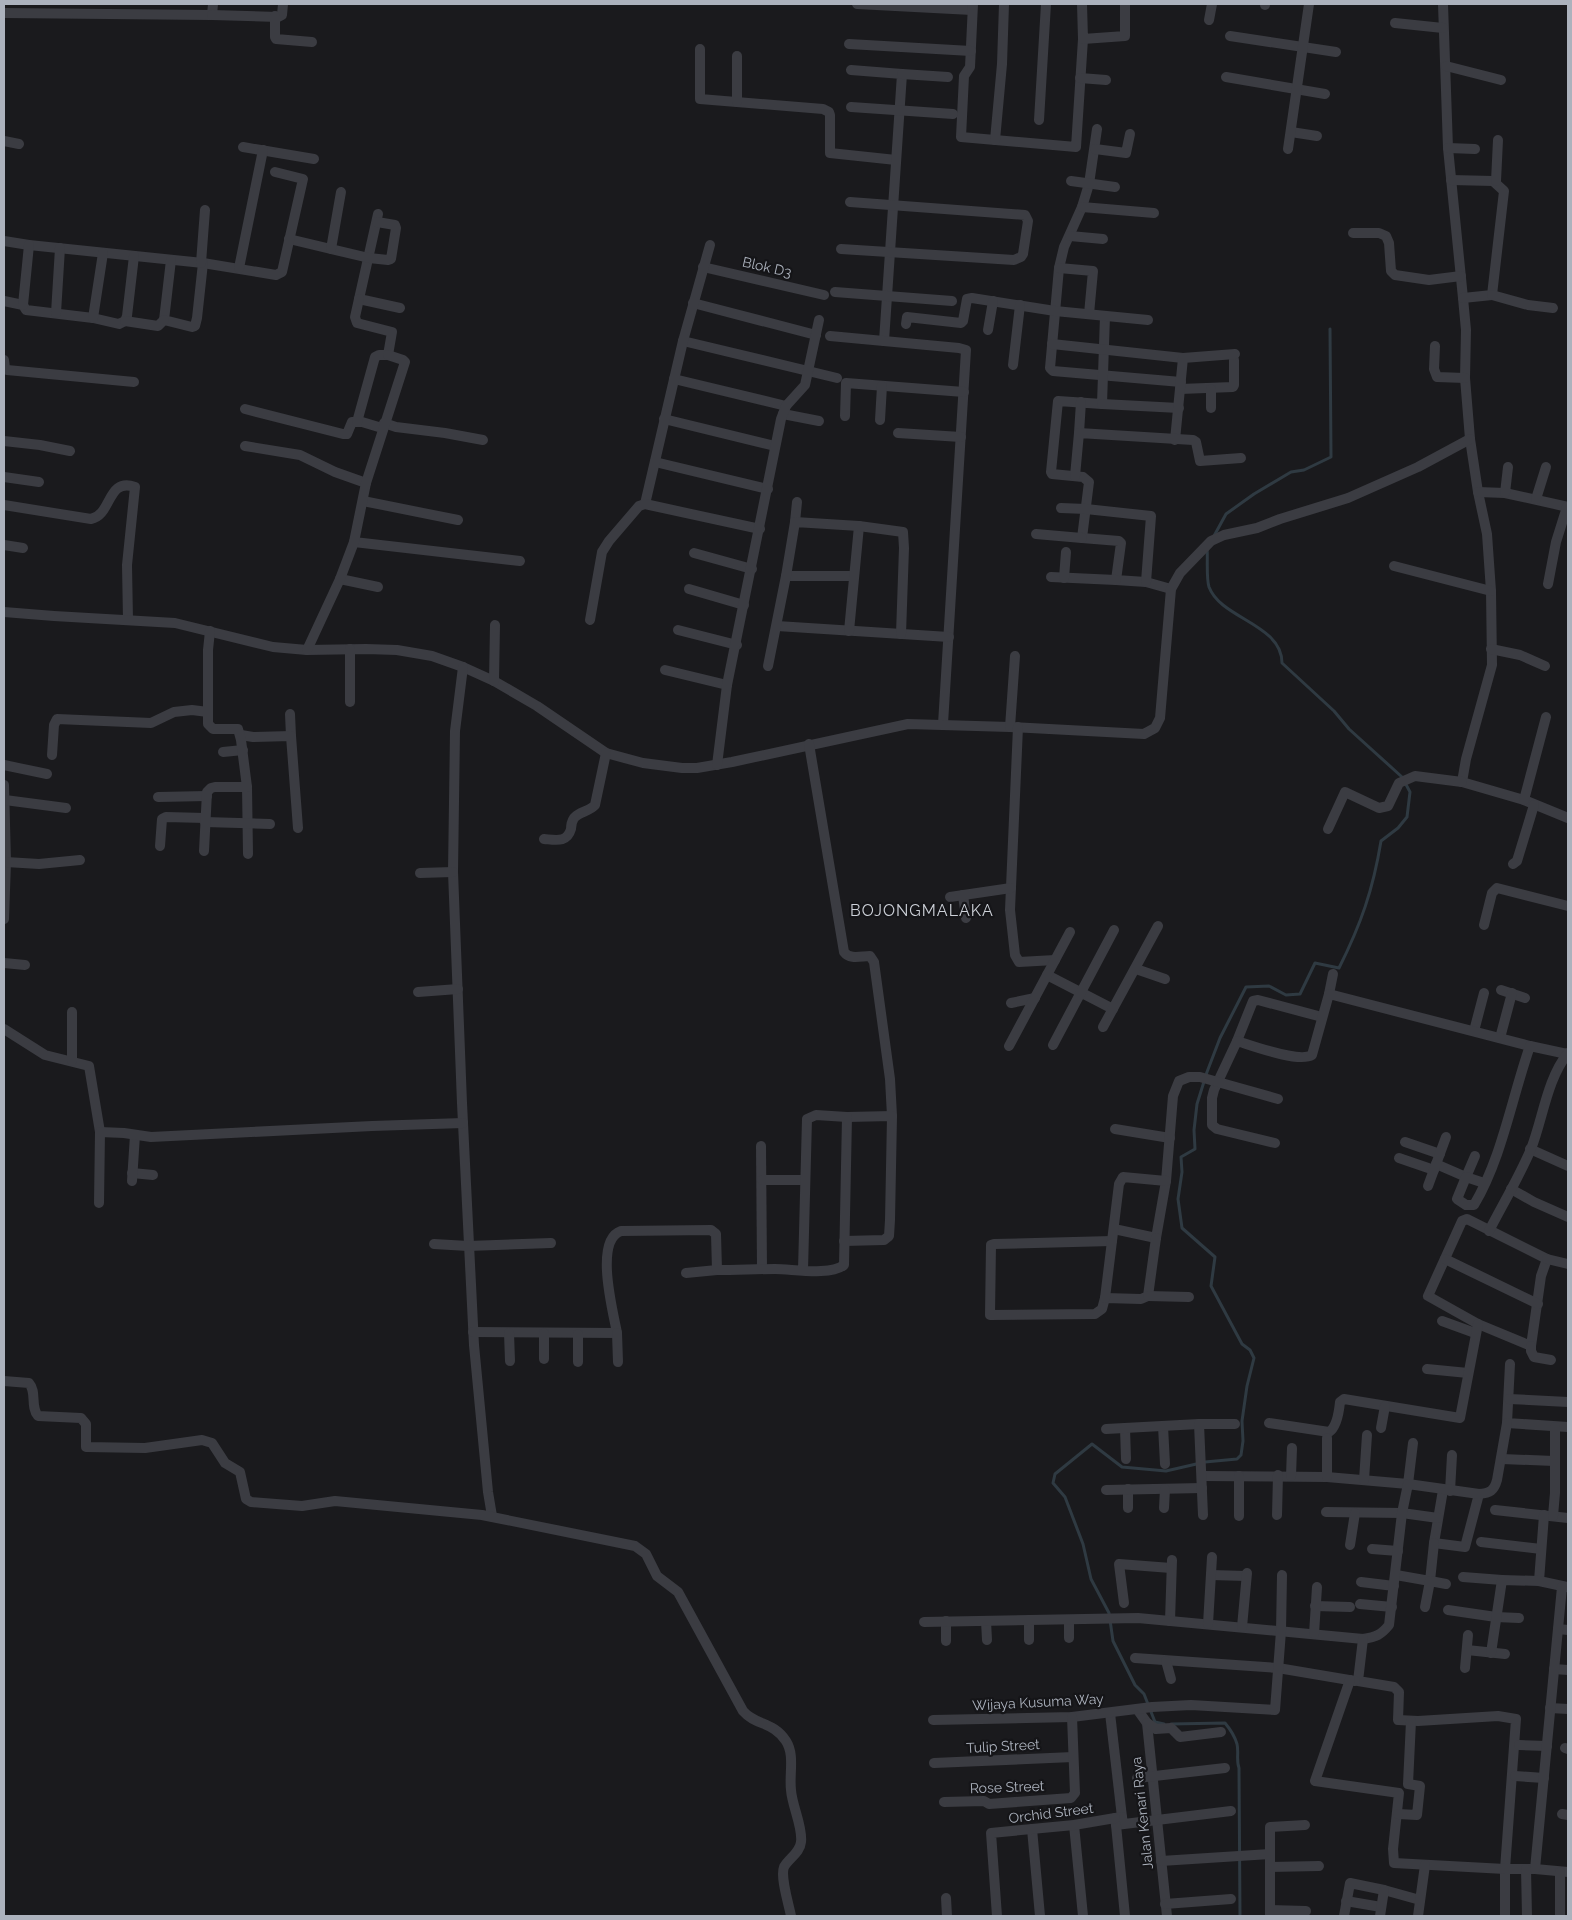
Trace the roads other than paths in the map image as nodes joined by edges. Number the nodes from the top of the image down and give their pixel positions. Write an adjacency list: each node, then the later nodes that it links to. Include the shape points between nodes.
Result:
1 (5, 4): 13 (street)
2 (212, 4): 14 (street)
3 (283, 4): 15 (street, via 282,15)
4 (858, 4): 12 (street)
5 (1004, 4): 47 (street)
6 (1046, 4): 42 (street)
7 (1082, 4): 20 (street)
8 (1125, 4): 20 (street, via 1125,36)
9 (1212, 4): 16 (street)
10 (1309, 4): 23 (street)
11 (1443, 4): 18 (street)
12 (973, 7): 25 (street)
13 (4, 13): 14 (street)
14 (212, 15): 15 (street)
15 (275, 16): 21 (street, via 275,38)
16 (1209, 20)
17 (1395, 23): 18 (street)
18 (1443, 28): 28 (street)
19 (1230, 36): 23 (street)
20 (1082, 39): 33 (street)
21 (312, 42)
22 (849, 44): 25 (street)
23 (1303, 46): 26 (street); 36 (street)
24 (700, 49): 38 (street, via 700,99)
25 (971, 51): 47 (street, via 969,70 964,76 961,137)
26 (1336, 52)
27 (738, 56): 38 (street)
28 (1446, 66): 35 (street); 52 (street)
29 (851, 70): 30 (street)
30 (902, 74): 31 (street); 40 (street)
31 (948, 76)
32 (1226, 77): 36 (street)
33 (1080, 78): 34 (street); 47 (street, via 1076,147)
34 (1106, 80)
35 (1501, 80)
36 (1297, 90): 37 (street); 44 (street)
37 (1325, 94)
38 (737, 102): 58 (street, via 823,109 830,115 830,153)
39 (851, 107): 40 (street)
40 (899, 111): 41 (street); 58 (street)
41 (953, 114)
42 (1039, 120)
43 (1097, 129): 53 (street)
44 (1290, 132): 46 (street); 54 (street)
45 (1130, 134): 53 (street, via 1126,153)
46 (1317, 136)
47 (995, 140)
48 (1498, 140): 62 (street)
49 (4, 141): 50 (street)
50 (18, 144)
51 (243, 146): 56 (street)
52 (1448, 148): 55 (street); 60 (street)
53 (1095, 149): 63 (street)
54 (1288, 149)
55 (1475, 149)
56 (263, 150): 57 (street); 88 (street)
57 (314, 158)
58 (896, 160): 67 (street)
59 (275, 172): 73 (street, via 303,179)
60 (1451, 180): 62 (street); 90 (street)
61 (1071, 181): 63 (street)
62 (1496, 181): 93 (street, via 1504,193)
63 (1089, 184): 64 (street); 68 (street)
64 (1114, 187)
65 (341, 192): 79 (street)
66 (850, 202): 67 (street)
67 (893, 205): 81 (street); 81 (street, via 1025,215 1028,220 1023,254 1014,260)
68 (1082, 207): 70 (street); 72 (street)
69 (205, 210): 86 (street)
70 (1154, 213)
71 (1353, 233): 90 (street, via 1386,236 1391,271 1395,275 1429,280)
72 (1070, 236): 74 (street); 89 (street)
73 (289, 239): 79 (street); 88 (street, via 280,274)
74 (1103, 239)
75 (4, 241): 76 (street)
76 (29, 245): 78 (street); 101 (street)
77 (710, 245): 87 (street)
78 (60, 248): 82 (street); 106 (street)
79 (331, 249): 84 (street)
80 (841, 249): 81 (street)
81 (890, 252): 94 (street)
82 (103, 253): 83 (street); 110 (street)
83 (134, 256): 85 (street); 114 (street)
84 (369, 258): 84 (street, via 391,259 395,225 377,218); 96 (street)
85 (171, 260): 86 (street); 111 (street)
86 (202, 263): 88 (street); 111 (street, via 195,326)
87 (704, 267): 92 (street, Blok D3); 100 (street)
88 (239, 268)
89 (1060, 268): 105 (street); 107 (street, via 1094,271)
90 (1461, 276): 95 (street)
91 (835, 292): 94 (street)
92 (824, 295)
93 (1492, 295): 95 (street); 104 (street)
94 (888, 296): 99 (street); 119 (street)
95 (1463, 298): 130 (street)
96 (359, 299): 103 (street); 123 (street, via 357,323 392,332)
97 (993, 300): 102 (street); 108 (street, via 967,299 960,323); 115 (street)
98 (4, 301): 101 (street)
99 (952, 301)
100 (693, 303): 116 (street); 118 (street)
101 (23, 305): 106 (street, via 26,310)
102 (1020, 305): 105 (street); 126 (street)
103 (400, 308)
104 (1553, 308)
105 (1055, 311): 107 (street); 120 (street)
106 (56, 313): 110 (street)
107 (1089, 314): 109 (street)
108 (908, 316)
109 (1105, 316): 113 (street); 122 (street)
110 (93, 318): 114 (street, via 119,324)
111 (164, 320): 114 (street, via 158,326)
112 (819, 320): 116 (street)
113 (1148, 320)
114 (125, 321)
115 (988, 330)
116 (816, 335): 127 (street)
117 (830, 336): 119 (street)
118 (683, 341): 127 (street); 131 (street)
119 (884, 341): 136 (street, via 965,348)
120 (1052, 344): 122 (street); 128 (street, via 1050,368 1053,371)
121 (1435, 346): 130 (street, via 1436,377)
122 (1105, 350): 124 (street); 128 (street)
123 (388, 355): 147 (street, via 376,356); 148 (street, via 405,362)
124 (1183, 358): 134 (street); 135 (street, via 1234,357 1233,387)
125 (4, 360): 132 (street, via 7,370)
126 (1013, 365)
127 (808, 372): 129 (street); 142 (street, via 805,385)
128 (1104, 376): 134 (street); 138 (street)
129 (837, 378)
130 (1465, 378): 155 (street)
131 (674, 379): 142 (street); 144 (street)
132 (134, 382)
133 (882, 386): 136 (street); 143 (street, via 846,383); 145 (street)
134 (1181, 386): 135 (street); 139 (street)
135 (1211, 389): 140 (street)
136 (964, 392): 151 (street)
137 (1081, 402): 138 (street); 150 (street); 163 (street, via 1058,401 1051,470 1052,474)
138 (1102, 404): 139 (street)
139 (1178, 408): 154 (street)
140 (1211, 408)
141 (246, 409): 147 (street, via 343,434 348,434 352,422)
142 (784, 410): 146 (street); 157 (street)
143 (845, 416)
144 (664, 419): 157 (street); 160 (street)
145 (880, 420)
146 (819, 421)
147 (357, 422): 148 (street)
148 (383, 426): 153 (street); 166 (street)
149 (898, 433): 151 (street)
150 (1079, 433): 154 (street); 163 (street)
151 (962, 437): 214 (street)
152 (4, 440): 158 (street)
153 (482, 440)
154 (1176, 440): 159 (street, via 1195,441 1200,461)
155 (1470, 440): 168 (street); 202 (street, via 1348,498 1211,541 1180,573)
156 (245, 446): 166 (street, via 300,455)
157 (776, 446): 167 (street)
158 (70, 451)
159 (1241, 458)
160 (655, 462): 167 (street); 173 (street)
161 (1508, 467): 169 (street)
162 (1546, 467): 170 (street)
163 (1075, 476): 177 (street, via 1089,482)
164 (4, 477): 165 (street)
165 (39, 482)
166 (366, 482): 171 (street)
167 (768, 489): 181 (street)
168 (1478, 492): 169 (street); 203 (street, via 1487,534)
169 (1505, 493): 170 (street)
170 (1536, 499): 175 (street)
171 (362, 501): 178 (street); 184 (street)
172 (797, 502): 179 (street)
173 (645, 504): 181 (street); 207 (street, via 639,506 602,552)
174 (4, 505): 206 (street, via 97,518 118,488 125,485 135,487 127,565)
175 (1567, 507): 199 (street)
176 (1061, 508): 177 (street)
177 (1086, 508): 183 (street); 198 (street, via 1151,516)
178 (458, 520)
179 (795, 522): 180 (street); 192 (street)
180 (859, 526): 193 (street); 213 (street, via 904,534)
181 (760, 529): 191 (street)
182 (1036, 534): 183 (street)
183 (1082, 538): 197 (street, via 1121,543)
184 (354, 542): 189 (street); 196 (street)
185 (4, 545): 186 (street)
186 (23, 548)
187 (1066, 552): 195 (street)
188 (694, 553): 191 (street)
189 (520, 561)
190 (1394, 566): 203 (street)
191 (752, 569): 204 (street)
192 (786, 576): 193 (street); 209 (street)
193 (854, 576): 212 (street)
194 (1051, 578): 195 (street)
195 (1064, 578): 197 (street)
196 (340, 579): 200 (street); 217 (street)
197 (1116, 580): 198 (street)
198 (1146, 582): 202 (street)
199 (1548, 584)
200 (378, 587)
201 (689, 589): 204 (street)
202 (1171, 589): 231 (street, via 1160,718 1155,728 1139,734)
203 (1492, 591): 218 (street)
204 (744, 605): 215 (street)
205 (4, 612): 206 (street)
206 (128, 620): 211 (street, via 175,623)
207 (590, 620)
208 (496, 625): 224 (street)
209 (776, 626): 212 (street); 220 (street)
210 (678, 630): 215 (street)
211 (210, 631): 217 (street, via 256,644); 227 (street)
212 (849, 631): 213 (street)
213 (901, 634): 214 (street)
214 (949, 637): 230 (street)
215 (737, 645): 225 (street)
216 (350, 649): 217 (street); 222 (street, via 397,650 432,656); 226 (street)
217 (307, 650)
218 (1491, 650): 221 (street, via 1520,655); 242 (street, via 1492,665)
219 (1015, 656): 231 (street)
220 (768, 666)
221 (1545, 666)
222 (463, 667): 224 (street); 265 (street, via 456,710)
223 (665, 670): 225 (street)
224 (494, 681): 237 (street)
225 (727, 685): 240 (street)
226 (350, 702)
227 (208, 712): 232 (street, via 211,728 236,728); 238 (street, via 174,712 152,723 57,719)
228 (290, 714): 233 (street)
229 (1546, 717): 248 (street)
230 (943, 724): 231 (street); 234 (street, via 908,724)
231 (1014, 727): 266 (street)
232 (241, 735): 233 (street); 235 (street)
233 (291, 736): 255 (street)
234 (813, 743): 240 (street); 308 (street, via 844,952 851,957 870,956 874,962)
235 (243, 750): 236 (street); 244 (street)
236 (223, 752)
237 (606, 753): 240 (street, via 675,767); 257 (street, via 594,805 573,819 567,838)
238 (52, 755)
239 (4, 765): 241 (street)
240 (717, 765)
241 (47, 774)
242 (1462, 782): 248 (street); 256 (street, via 1415,776 1399,783 1388,806 1379,808 1343,793)
243 (4, 785): 247 (street)
244 (246, 787): 245 (street, via 211,788); 253 (street)
245 (207, 796): 246 (street); 252 (street)
246 (158, 797)
247 (4, 800): 250 (street); 262 (street)
248 (1524, 800): 249 (street)
249 (1534, 804): 251 (street); 263 (street)
250 (66, 808)
251 (1568, 818)
252 (205, 820): 253 (street); 258 (street, via 166,817 162,820); 259 (street)
253 (248, 822): 254 (street); 260 (street)
254 (270, 824)
255 (298, 828)
256 (1328, 828)
257 (544, 839)
258 (160, 846)
259 (204, 851)
260 (248, 854)
261 (80, 860): 262 (street, via 39,864)
262 (6, 862): 271 (street)
263 (1514, 864)
264 (420, 872): 265 (street)
265 (453, 872): 283 (street)
266 (1011, 888): 267 (street); 276 (street, via 1010,910 1015,955 1019,962)
267 (963, 895): 268 (street); 270 (street)
268 (950, 897)
269 (1568, 906): 272 (street, via 1498,888 1492,892)
270 (966, 918)
271 (4, 919)
272 (1484, 925)
273 (1158, 926): 279 (street)
274 (1114, 930): 286 (street)
275 (1070, 932): 276 (street)
276 (1055, 960): 281 (street)
277 (4, 963): 278 (street)
278 (25, 965)
279 (1136, 968): 282 (street); 293 (street)
280 (1333, 974): 289 (street)
281 (1047, 975): 286 (street); 290 (street)
282 (1165, 979)
283 (458, 989): 285 (street); 310 (street)
284 (1501, 990): 288 (street)
285 (418, 992)
286 (1082, 992): 293 (street); 301 (street)
287 (1484, 993): 298 (street)
288 (1512, 993): 291 (street); 299 (street)
289 (1329, 994): 295 (street); 298 (street)
290 (1035, 998): 292 (street); 302 (street)
291 (1525, 998)
292 (1011, 1003)
293 (1113, 1009): 296 (street)
294 (72, 1012): 305 (street)
295 (1322, 1018): 300 (street, via 1253,1001); 300 (street, via 1314,1052 1308,1058 1287,1056)
296 (1103, 1027)
297 (4, 1029): 305 (street, via 45,1054)
298 (1474, 1031): 299 (street)
299 (1500, 1038): 303 (street)
300 (1237, 1041): 306 (street)
301 (1053, 1045)
302 (1009, 1046)
303 (1530, 1046): 304 (street); 329 (street)
304 (1568, 1053): 319 (street, via 1554,1078)
305 (72, 1061): 312 (street, via 87,1064 90,1068)
306 (1215, 1081): 307 (street); 315 (street, via 1189,1077 1179,1081 1173,1096); 317 (street, via 1212,1125)
307 (1278, 1099)
308 (892, 1116): 309 (street); 337 (street, via 890,1236 884,1240)
309 (847, 1117): 327 (street, via 816,1115 806,1119); 337 (street)
310 (463, 1123): 313 (street, via 151,1138); 341 (street)
311 (1115, 1130): 315 (street)
312 (100, 1132): 313 (street); 332 (street)
313 (135, 1135): 324 (street, via 132,1177)
314 (1446, 1137): 322 (street)
315 (1170, 1138): 328 (street)
316 (1405, 1142): 322 (street)
317 (1275, 1143)
318 (761, 1146): 326 (street)
319 (1530, 1149): 323 (street); 331 (street)
320 (1475, 1156): 325 (street)
321 (1398, 1158): 322 (street)
322 (1436, 1163): 325 (street); 330 (street)
323 (1568, 1166)
324 (153, 1175)
325 (1466, 1177): 329 (street); 329 (street, via 1457,1199 1466,1205 1474,1205)
326 (762, 1180): 327 (street); 345 (street)
327 (805, 1180): 347 (street)
328 (1166, 1181): 334 (street, via 1123,1177 1119,1184); 336 (street)
329 (1484, 1183)
330 (1428, 1186)
331 (1511, 1189): 333 (street); 335 (street)
332 (100, 1203)
333 (1568, 1217)
334 (1114, 1229): 336 (street); 338 (street)
335 (1489, 1231): 342 (street, via 1471,1220 1462,1221); 343 (street)
336 (1156, 1238): 349 (street)
337 (844, 1240): 347 (street, via 844,1265 840,1268)
338 (1112, 1241): 351 (street); 351 (street, via 991,1245 990,1314 1095,1314 1102,1309)
339 (551, 1243): 341 (street)
340 (434, 1244): 341 (street)
341 (468, 1246): 355 (street)
342 (1445, 1259): 352 (street); 354 (street, via 1428,1296)
343 (1546, 1260): 344 (street); 352 (street)
344 (1568, 1264)
345 (762, 1269): 346 (street); 347 (street)
346 (717, 1270): 348 (street); 358 (street, via 716,1234 711,1230 615,1233 610,1238 606,1261)
347 (803, 1270)
348 (686, 1272)
349 (1148, 1296): 350 (street); 351 (street, via 1141,1299)
350 (1189, 1297)
351 (1105, 1298)
352 (1538, 1304): 360 (street)
353 (1442, 1322): 354 (street)
354 (1476, 1328): 360 (street); 368 (street)
355 (473, 1332): 356 (street); 413 (street)
356 (509, 1333): 357 (street); 363 (street)
357 (544, 1333): 359 (street); 361 (street)
358 (617, 1333): 359 (street); 365 (street)
359 (578, 1334): 364 (street)
360 (1531, 1346): 362 (street, via 1534,1357)
361 (544, 1359)
362 (1551, 1360)
363 (510, 1361)
364 (578, 1362)
365 (618, 1362)
366 (1510, 1364): 370 (street)
367 (1427, 1369): 368 (street)
368 (1468, 1373): 372 (street, via 1460,1418)
369 (4, 1380): 413 (street, via 26,1382 32,1386 34,1410 38,1416 81,1418 86,1424 86,1447 145,1448 209,1441 225,1463 240,1472 246,1499 251,1502 302,1506 335,1501)
370 (1509, 1399): 371 (street); 374 (street)
371 (1568, 1402)
372 (1385, 1406): 373 (street, via 1342,1400 1333,1430 1329,1432); 381 (street)
373 (1269, 1423)
374 (1507, 1423): 378 (street); 389 (street)
375 (1199, 1424): 376 (street); 377 (street); 392 (street)
376 (1235, 1424)
377 (1163, 1426): 380 (street); 391 (street)
378 (1555, 1427): 379 (street); 390 (street)
379 (1568, 1427)
380 (1125, 1428): 382 (street); 388 (street)
381 (1381, 1428)
382 (1106, 1429)
383 (1367, 1435): 397 (street)
384 (1327, 1438): 396 (street)
385 (1412, 1443): 398 (street)
386 (1292, 1448): 395 (street)
387 (1452, 1455): 403 (street)
388 (1126, 1459)
389 (1502, 1459): 390 (street); 404 (street, via 1494,1489)
390 (1554, 1462): 415 (street, via 1555,1493)
391 (1165, 1464)
392 (1201, 1466): 394 (street); 399 (street)
393 (1278, 1475): 394 (street); 395 (street); 412 (street)
394 (1239, 1476): 414 (street)
395 (1291, 1476): 396 (street)
396 (1327, 1477): 397 (street)
397 (1364, 1480): 398 (street)
398 (1408, 1484): 403 (street); 410 (street)
399 (1202, 1488): 401 (street); 411 (street)
400 (1128, 1489): 401 (street); 402 (street); 405 (street)
401 (1165, 1489): 406 (street)
402 (1106, 1490)
403 (1446, 1490): 404 (street); 416 (street)
404 (1479, 1494): 418 (street, via 1465,1547)
405 (1128, 1508)
406 (1164, 1508)
407 (1495, 1510): 415 (street)
408 (1326, 1512): 409 (street)
409 (1354, 1513): 410 (street); 420 (street)
410 (1402, 1513): 416 (street); 423 (street)
411 (1203, 1515)
412 (1277, 1515)
413 (492, 1516): 518 (street, via 635,1546 646,1554 658,1576 678,1592 743,1711 769,1725 787,1742 792,1800 802,1837 799,1849 784,1868)
414 (1240, 1516)
415 (1549, 1516): 417 (street); 422 (street)
416 (1438, 1518): 418 (street)
417 (1568, 1518)
418 (1434, 1542): 430 (street)
419 (1481, 1542): 422 (street)
420 (1350, 1546)
421 (1372, 1549): 423 (street)
422 (1541, 1549): 431 (street)
423 (1398, 1551): 425 (street)
424 (1212, 1557): 426 (street)
425 (1396, 1574): 430 (street); 434 (street)
426 (1211, 1575): 452 (street); 453 (street, via 1246,1574)
427 (1282, 1575): 455 (street)
428 (1463, 1577): 429 (street)
429 (1502, 1580): 431 (street); 444 (street)
430 (1430, 1581): 433 (street); 442 (street)
431 (1539, 1581): 436 (street)
432 (1361, 1582): 434 (street)
433 (1446, 1584)
434 (1394, 1586): 441 (street)
435 (1317, 1587): 439 (street)
436 (1565, 1587): 454 (street)
437 (1124, 1603): 450 (street, via 1119,1564 1172,1564)
438 (1360, 1604): 441 (street)
439 (1315, 1606): 440 (street); 456 (street)
440 (1350, 1607)
441 (1392, 1607): 459 (street, via 1389,1625 1382,1634)
442 (1426, 1607)
443 (1448, 1610): 444 (street)
444 (1496, 1617): 445 (street); 464 (street)
445 (1519, 1618)
446 (1029, 1620): 447 (street); 449 (street); 461 (street)
447 (1069, 1620): 450 (street, via 1138,1618); 458 (street)
448 (946, 1621): 449 (street); 451 (street); 462 (street)
449 (986, 1621): 460 (street)
450 (1170, 1621): 452 (street)
451 (924, 1622)
452 (1208, 1624): 453 (street)
453 (1242, 1627): 455 (street)
454 (1563, 1630): 470 (street)
455 (1281, 1631): 456 (street); 468 (street)
456 (1314, 1634): 459 (street)
457 (1468, 1635): 463 (street)
458 (1069, 1638)
459 (1364, 1638): 473 (street)
460 (987, 1640)
461 (1029, 1640)
462 (946, 1641)
463 (1467, 1650): 464 (street); 469 (street)
464 (1491, 1653): 465 (street)
465 (1505, 1654)
466 (1134, 1658): 467 (street)
467 (1166, 1661): 468 (street); 472 (street)
468 (1278, 1668): 473 (street); 474 (street, Wijaya Kusuma Way, via 1275,1710 1190,1705)
469 (1465, 1668)
470 (1554, 1669): 471 (street); 475 (street)
471 (1568, 1670)
472 (1171, 1679)
473 (1354, 1681): 480 (street, via 1394,1687 1399,1692 1398,1720); 494 (street, via 1315,1781 1399,1792)
474 (1144, 1708): 477 (street, Wijaya Kusuma Way); 481 (street)
475 (1550, 1708): 476 (street); 484 (street)
476 (1568, 1709)
477 (1110, 1713): 478 (street, Wijaya Kusuma Way); 496 (street)
478 (1072, 1717): 479 (street, Wijaya Kusuma Way); 485 (street)
479 (933, 1720)
480 (1411, 1721): 494 (street, via 1408,1784 1420,1786 1417,1815); 505 (street, via 1498,1716 1516,1719)
481 (1147, 1723): 482 (street, via 1156,1729 1171,1728 1180,1736); 488 (street, Jalan Kenari Raya)
482 (1221, 1732)
483 (1519, 1745): 484 (street)
484 (1547, 1746): 491 (street)
485 (1073, 1757): 486 (street, Tulip Street); 492 (street, Rose Street, via 1075,1793 1071,1798 989,1804 984,1801)
486 (934, 1763)
487 (1225, 1768): 488 (street)
488 (1152, 1776): 490 (street); 495 (street, Jalan Kenari Raya)
489 (1515, 1776): 491 (street)
490 (1137, 1778)
491 (1544, 1778): 506 (street)
492 (944, 1802)
493 (1231, 1810): 495 (street, Orchid Street)
494 (1398, 1814): 502 (street, via 1394,1863)
495 (1158, 1820): 496 (street, Orchid Street); 501 (street, Jalan Kenari Raya)
496 (1119, 1821): 497 (street, Orchid Street); 523 (street)
497 (1074, 1825): 499 (street, Orchid Street); 522 (street)
498 (1305, 1825): 500 (street, via 1270,1827)
499 (1032, 1829): 520 (street, Orchid Street, via 990,1833); 521 (street)
500 (1270, 1854): 501 (street); 504 (street)
501 (1161, 1861): 513 (street, Jalan Kenari Raya)
502 (1425, 1865): 505 (street); 511 (street)
503 (1319, 1866): 504 (street)
504 (1270, 1867): 516 (street)
505 (1505, 1869): 506 (street); 527 (street)
506 (1531, 1869): 507 (street); 528 (street)
507 (1564, 1872): 517 (street)
508 (1384, 1890): 511 (street); 512 (street, via 1350,1883); 515 (street)
509 (946, 1898): 519 (street)
510 (1231, 1899): 513 (street)
511 (1420, 1900): 526 (street)
512 (1346, 1901): 515 (street); 525 (street)
513 (1166, 1904): 524 (street, Jalan Kenari Raya)
514 (1306, 1911): 516 (street)
515 (1380, 1912)
516 (1270, 1913)
517 (1563, 1913)
518 (791, 1916)
519 (947, 1916)
520 (997, 1916)
521 (1040, 1916)
522 (1083, 1916)
523 (1124, 1916)
524 (1167, 1916)
525 (1344, 1916)
526 (1418, 1916)
527 (1505, 1916)
528 (1527, 1916)

